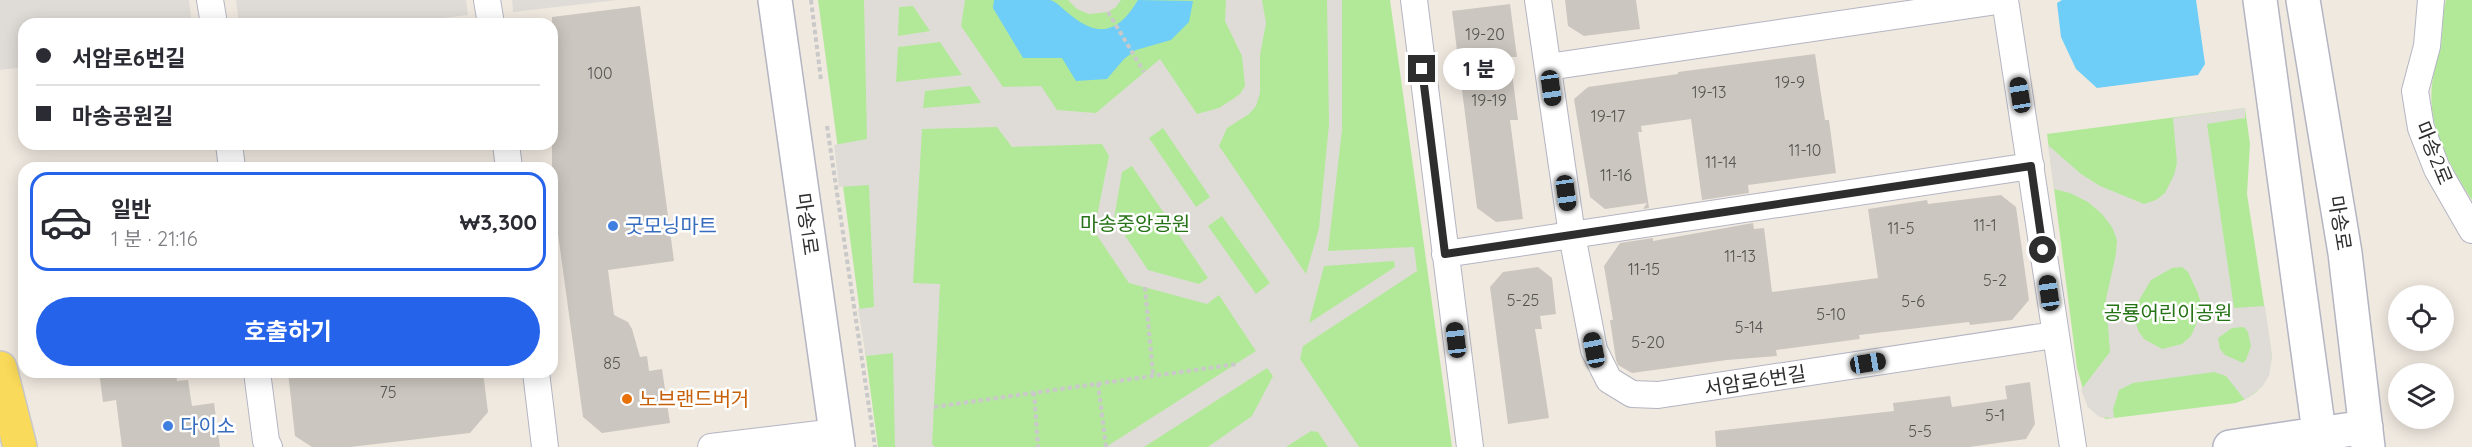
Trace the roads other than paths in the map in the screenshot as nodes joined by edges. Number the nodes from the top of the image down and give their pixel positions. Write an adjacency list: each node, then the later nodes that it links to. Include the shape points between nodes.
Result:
1 (210, 0): 10 (street)
2 (488, 0): 11 (street)
3 (775, 0): 22 (street, 마송1로)
4 (1414, 0): 16 (street)
5 (1538, 0): 12 (street, 서암로6번길)
6 (2005, 0): 12 (street); 13 (street)
7 (2260, 0): 23 (street)
8 (2303, 0): 21 (street, 마송로, via 2345,254)
9 (2431, 0): 14 (street, 마송2로, via 2427,46 2415,91 2421,128 2436,169)
10 (213, 18)
11 (490, 18)
12 (1548, 67): 15 (street, 서암로6번길)
13 (2031, 166): 15 (street); 17 (street)
14 (2472, 230)
15 (1572, 235): 16 (street); 17 (street, 서암로6번길, via 1594,350 1609,380 1632,394 1659,395)
16 (1445, 254): 28 (street)
17 (2054, 335): 29 (street)
18 (0, 368): 24 (main road)
19 (258, 378): 25 (street)
20 (537, 378): 26 (street)
21 (2368, 437): 23 (street)
22 (837, 439): 27 (street)
23 (2320, 441): 30 (street)
24 (20, 447)
25 (269, 447)
26 (545, 447)
27 (711, 447)
28 (1470, 447)
29 (2073, 447)
30 (2230, 447)

